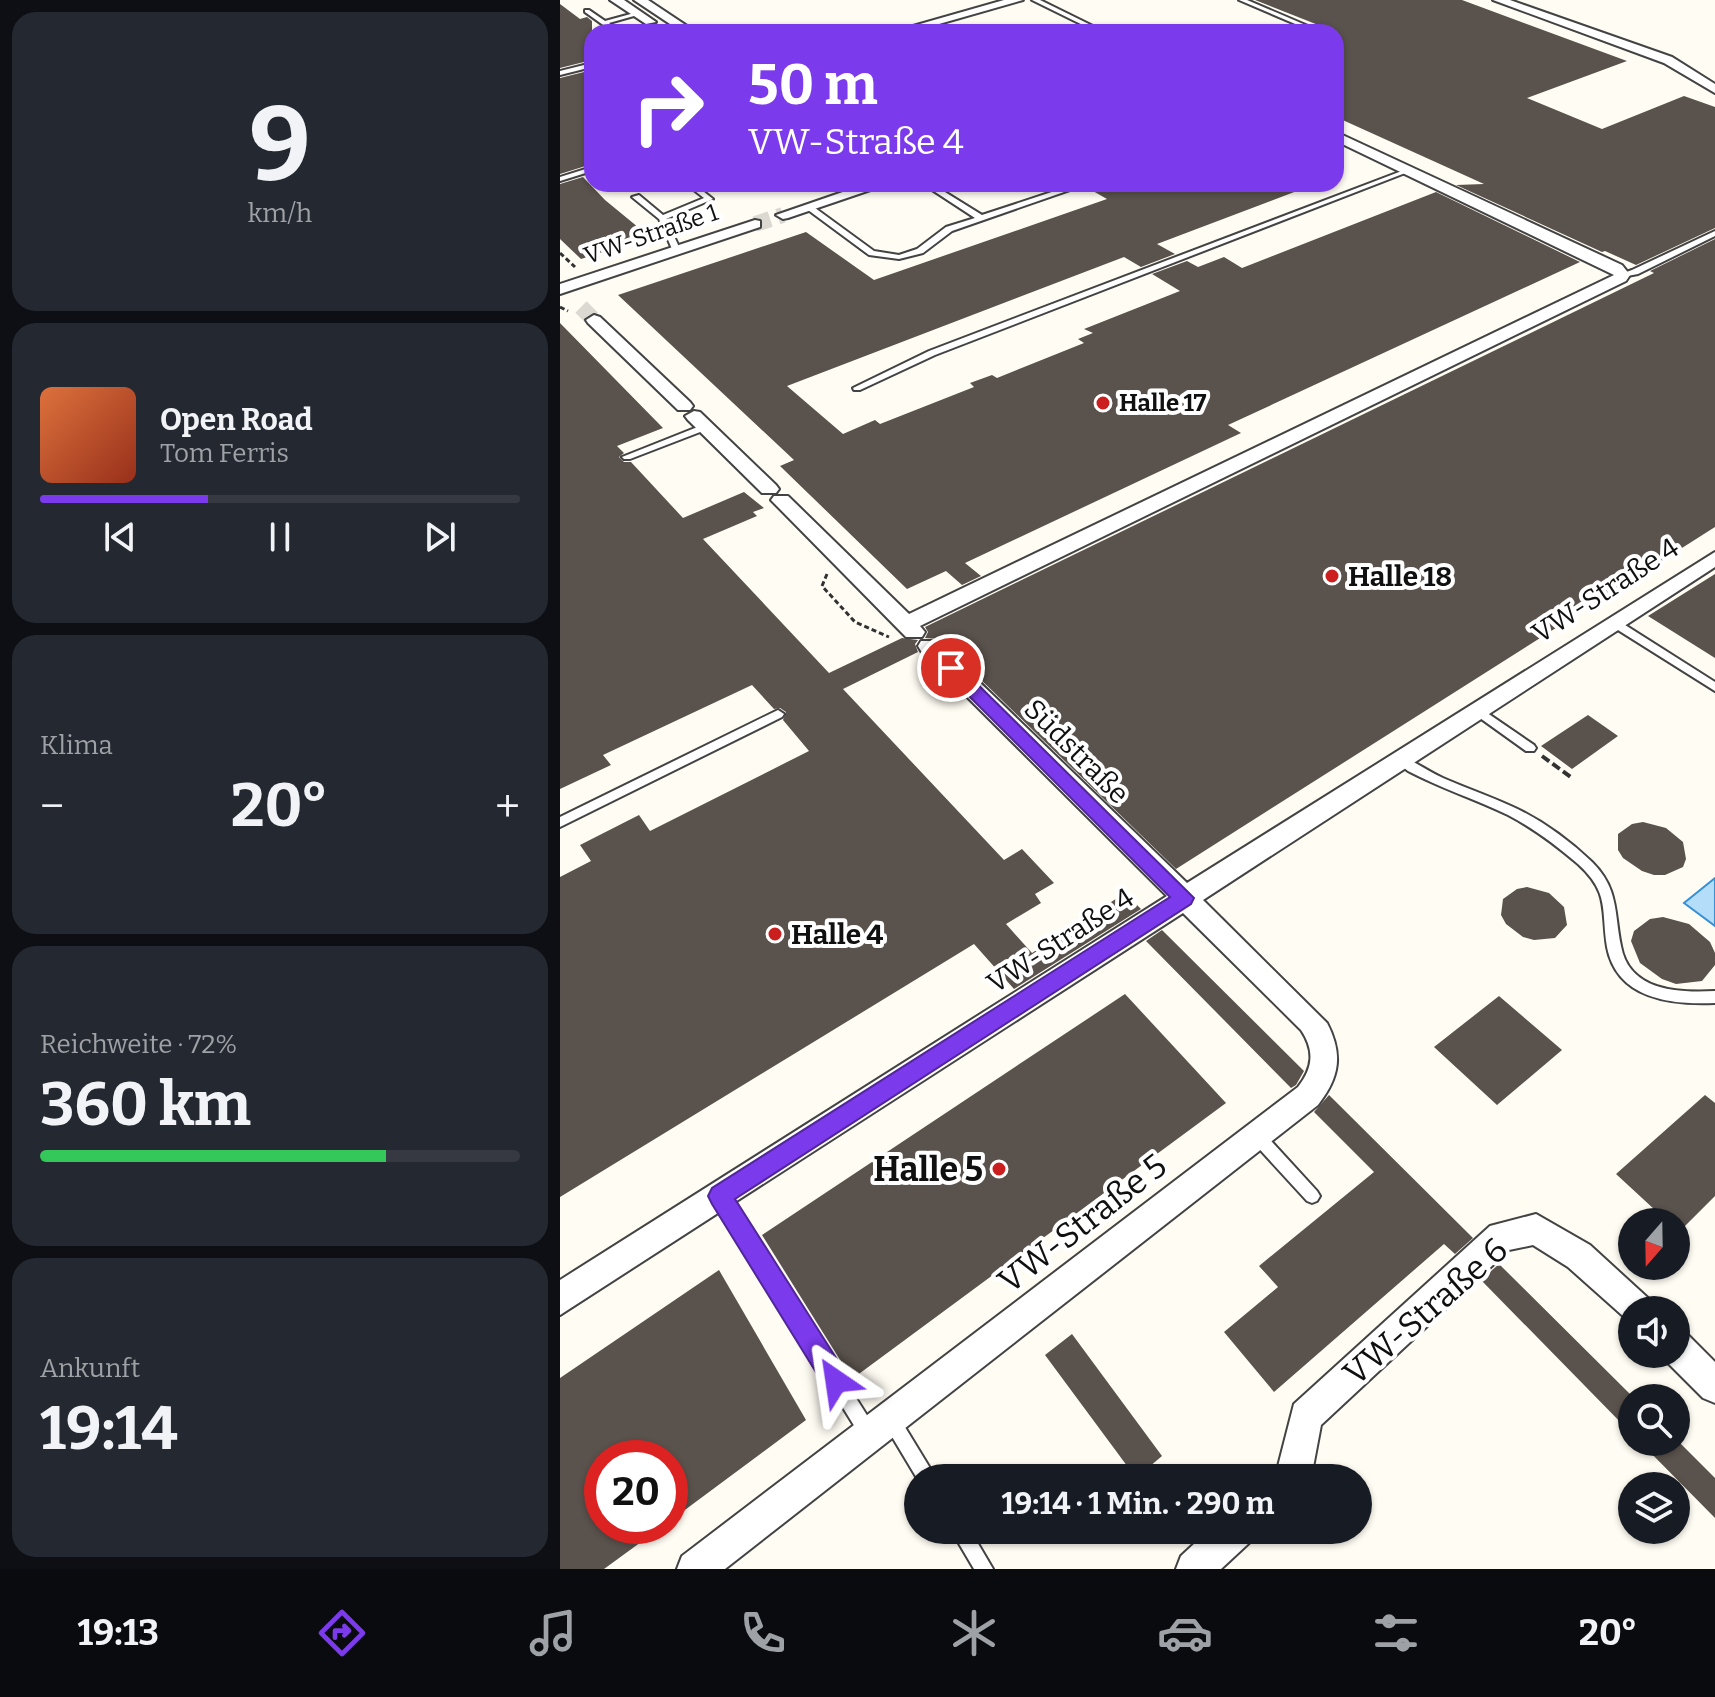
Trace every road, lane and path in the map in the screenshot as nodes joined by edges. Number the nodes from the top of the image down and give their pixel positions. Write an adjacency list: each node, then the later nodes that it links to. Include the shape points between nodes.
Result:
1 (642, 0): 6 (street); 11 (street)
2 (1017, 0): 12 (street)
3 (1035, 0): 13 (lane)
4 (1242, 0): 14 (lane)
5 (1499, 0): 17 (street, via 1656,55 1700,87)
6 (620, 2): 8 (street)
7 (587, 11): 9 (lane)
8 (638, 14): 9 (lane); 10 (street)
9 (603, 23)
10 (653, 24)
11 (678, 24)
12 (928, 24)
13 (1085, 24)
14 (1300, 24)
15 (584, 67): 16 (lane)
16 (560, 73)
17 (1715, 91)
18 (1344, 140): 19 (street)
19 (1409, 170): 36 (street); 39 (lane, via 932,353)
20 (584, 172): 21 (lane)
21 (560, 179)
22 (700, 192): 29 (lane, via 709,199)
23 (856, 192): 27 (street)
24 (940, 192): 30 (lane)
25 (1059, 192): 30 (lane)
26 (636, 197): 29 (lane)
27 (808, 207): 28 (street); 30 (lane, via 884,257 920,251 949,229)
28 (783, 215)
29 (662, 218): 33 (lane)
30 (981, 218)
31 (755, 224): 33 (street, VW-Straße 1)
32 (1715, 233): 36 (lane)
33 (676, 249): 37 (street, VW-Straße 1)
34 (567, 259): 35 (path)
35 (560, 261)
36 (1622, 275): 44 (street)
37 (564, 296)
38 (594, 320): 40 (street, Südstraße)
39 (857, 388)
40 (694, 416): 41 (lane); 44 (street, Südstraße)
41 (627, 457)
42 (1715, 558): 43 (street, VW-Straße 4)
43 (1614, 622): 45 (lane); 46 (street, VW-Straße 4)
44 (916, 634): 52 (street, Südstraße)
45 (1715, 687)
46 (1477, 710): 48 (lane); 49 (street, VW-Straße 4)
47 (778, 714): 51 (lane)
48 (1530, 748): 50 (path)
49 (1400, 760): 52 (street, VW-Straße 4); 53 (lane, via 1520,816 1579,858 1600,878 1616,955 1633,980 1665,996)
50 (1572, 778)
51 (560, 822)
52 (1184, 898): 54 (street, VW-Straße 5, via 1311,1022 1326,1049 1327,1062 1317,1086); 55 (street, VW-Straße 4)
53 (1715, 997)
54 (1257, 1136): 56 (lane); 61 (street, VW-Straße 5)
55 (720, 1196): 58 (street, VW-Straße 4); 61 (lane)
56 (1312, 1196)
57 (1623, 1296): 63 (street, VW-Straße 6, via 1579,1256 1536,1229 1501,1237 1306,1416)
58 (560, 1299)
59 (1690, 1361): 60 (street)
60 (1715, 1386)
61 (880, 1426): 62 (lane); 66 (street, VW-Straße 5)
62 (914, 1464)
63 (1296, 1464)
64 (969, 1544): 67 (lane)
65 (1221, 1544): 68 (street)
66 (695, 1569)
67 (984, 1569)
68 (1194, 1569)

